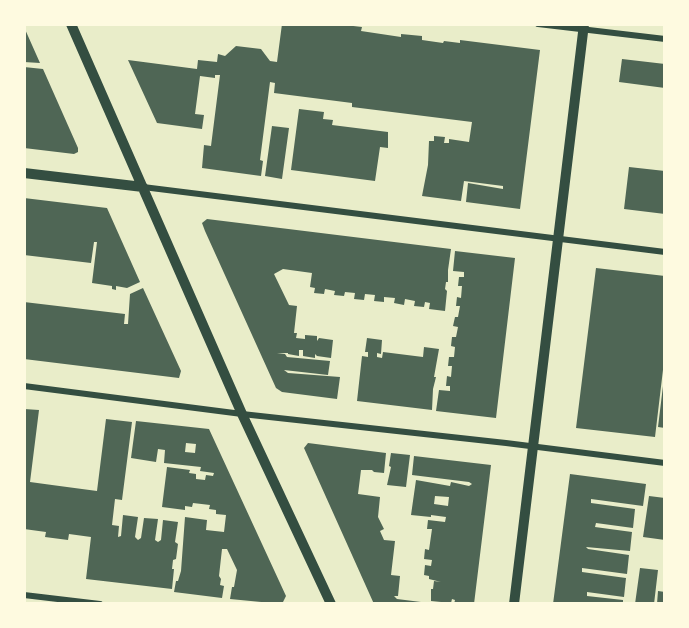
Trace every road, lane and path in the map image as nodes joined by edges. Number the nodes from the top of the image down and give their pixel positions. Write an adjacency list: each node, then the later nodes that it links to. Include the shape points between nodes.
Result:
1 (71, 24): 6 (main road)
2 (538, 24): 3 (street)
3 (584, 27): 4 (street); 7 (main road)
4 (665, 39)
5 (24, 173): 6 (main road)
6 (143, 188): 7 (street); 10 (main road)
7 (558, 239): 8 (street); 11 (main road)
8 (665, 252)
9 (24, 386): 10 (street)
10 (242, 414): 11 (street); 15 (main road)
11 (533, 446): 12 (street); 16 (main road)
12 (665, 463)
13 (24, 595): 14 (street)
14 (100, 604)
15 (331, 604)
16 (514, 604)

